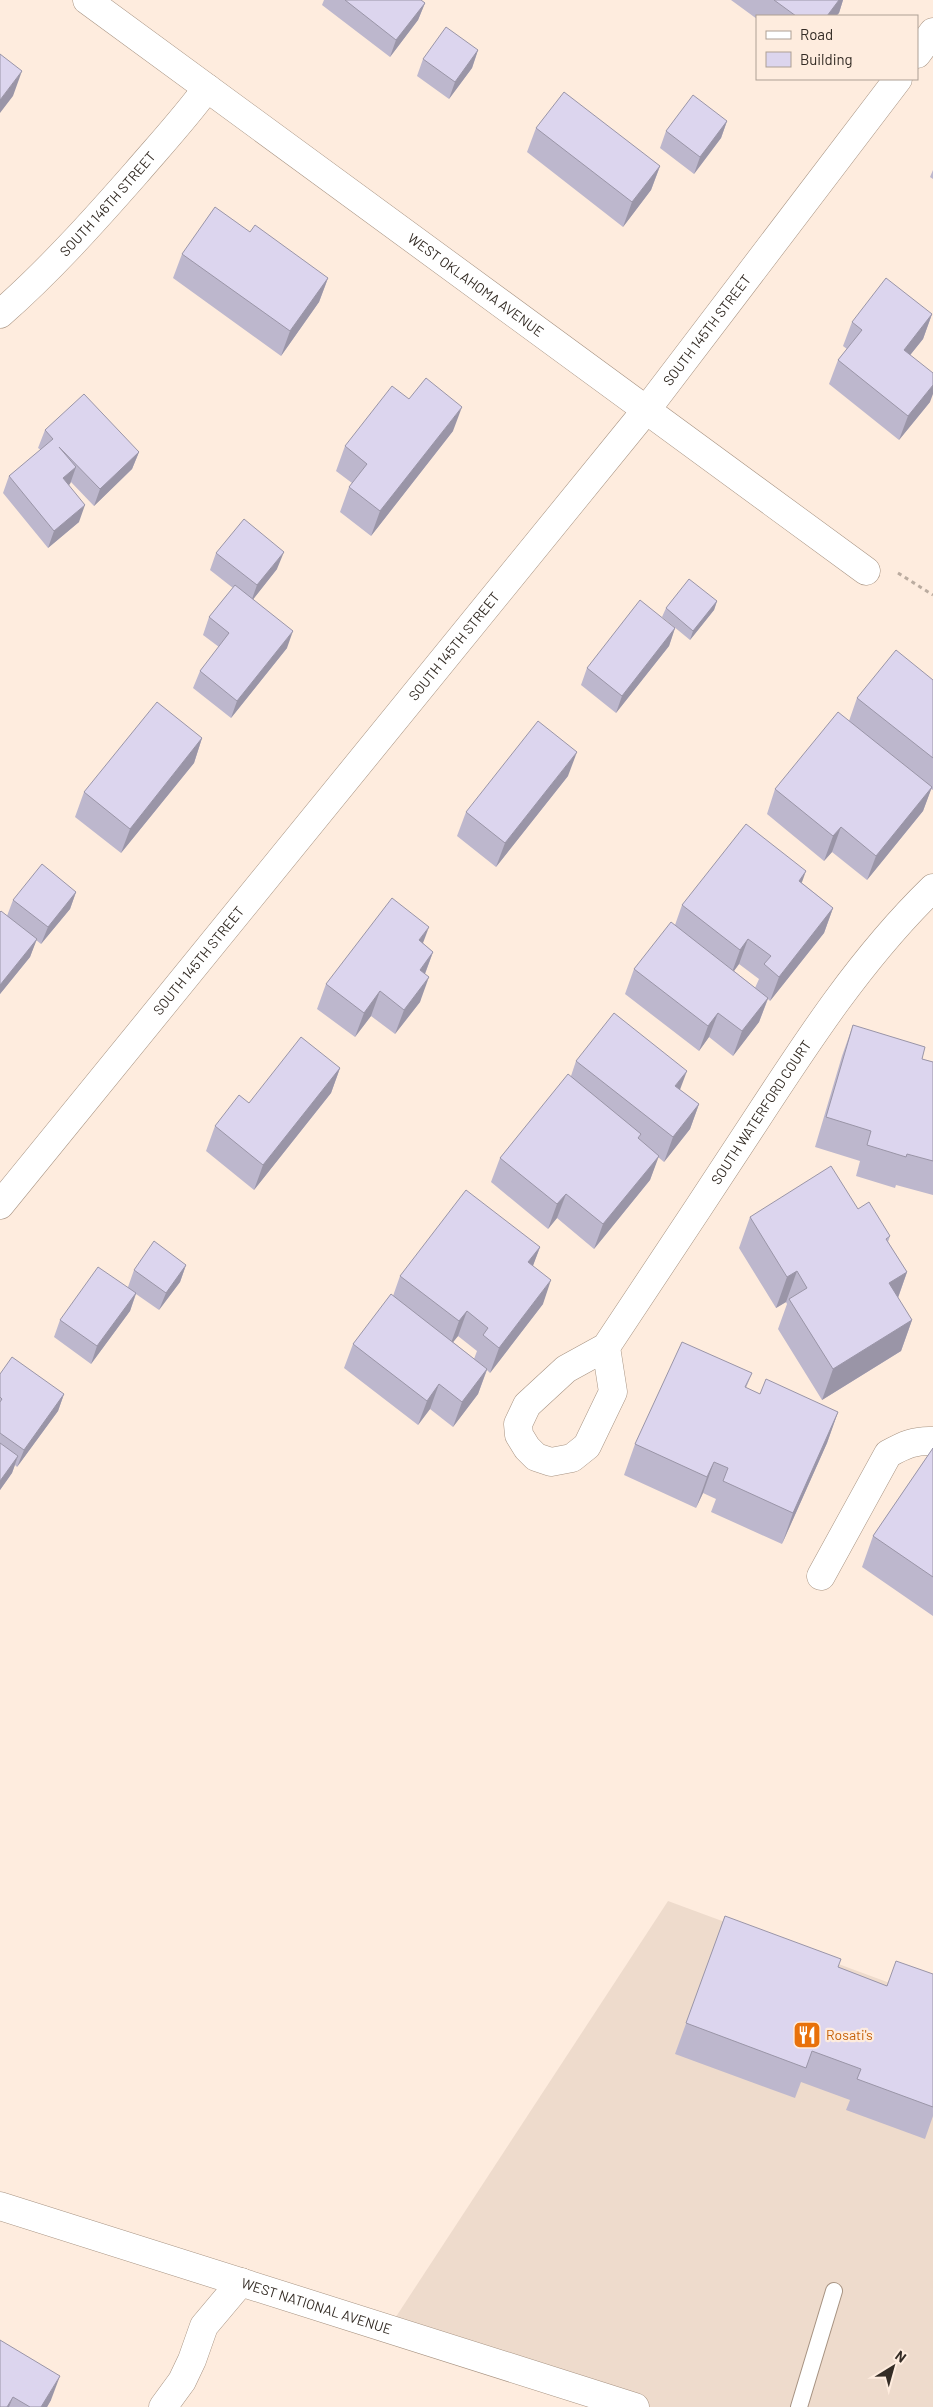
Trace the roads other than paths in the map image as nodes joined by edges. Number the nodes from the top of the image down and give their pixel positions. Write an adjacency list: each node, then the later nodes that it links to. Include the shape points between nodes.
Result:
1 (87, 0): 5 (street, WEST OKLAHOMA AVENUE)
2 (933, 32): 3 (street)
3 (918, 53)
4 (897, 80): 7 (street, SOUTH 145TH STREET)
5 (207, 88): 6 (street, SOUTH 146TH STREET, via 111,202 30,288); 7 (street, WEST OKLAHOMA AVENUE, via 593,373)
6 (0, 314)
7 (647, 409): 8 (street, WEST OKLAHOMA AVENUE); 10 (street, SOUTH 145TH STREET)
8 (866, 571)
9 (933, 888): 11 (street, SOUTH WATERFORD COURT, via 876,949 808,1040)
10 (0, 1205)
11 (606, 1347)
12 (933, 1441): 13 (street, via 904,1444 888,1454)
13 (821, 1576)
14 (0, 2206): 15 (street, WEST NATIONAL AVENUE)
15 (241, 2282): 17 (street, via 204,2326 182,2381); 18 (street, WEST NATIONAL AVENUE)
16 (834, 2291): 19 (lane)
17 (163, 2407)
18 (635, 2407)
19 (799, 2407)

